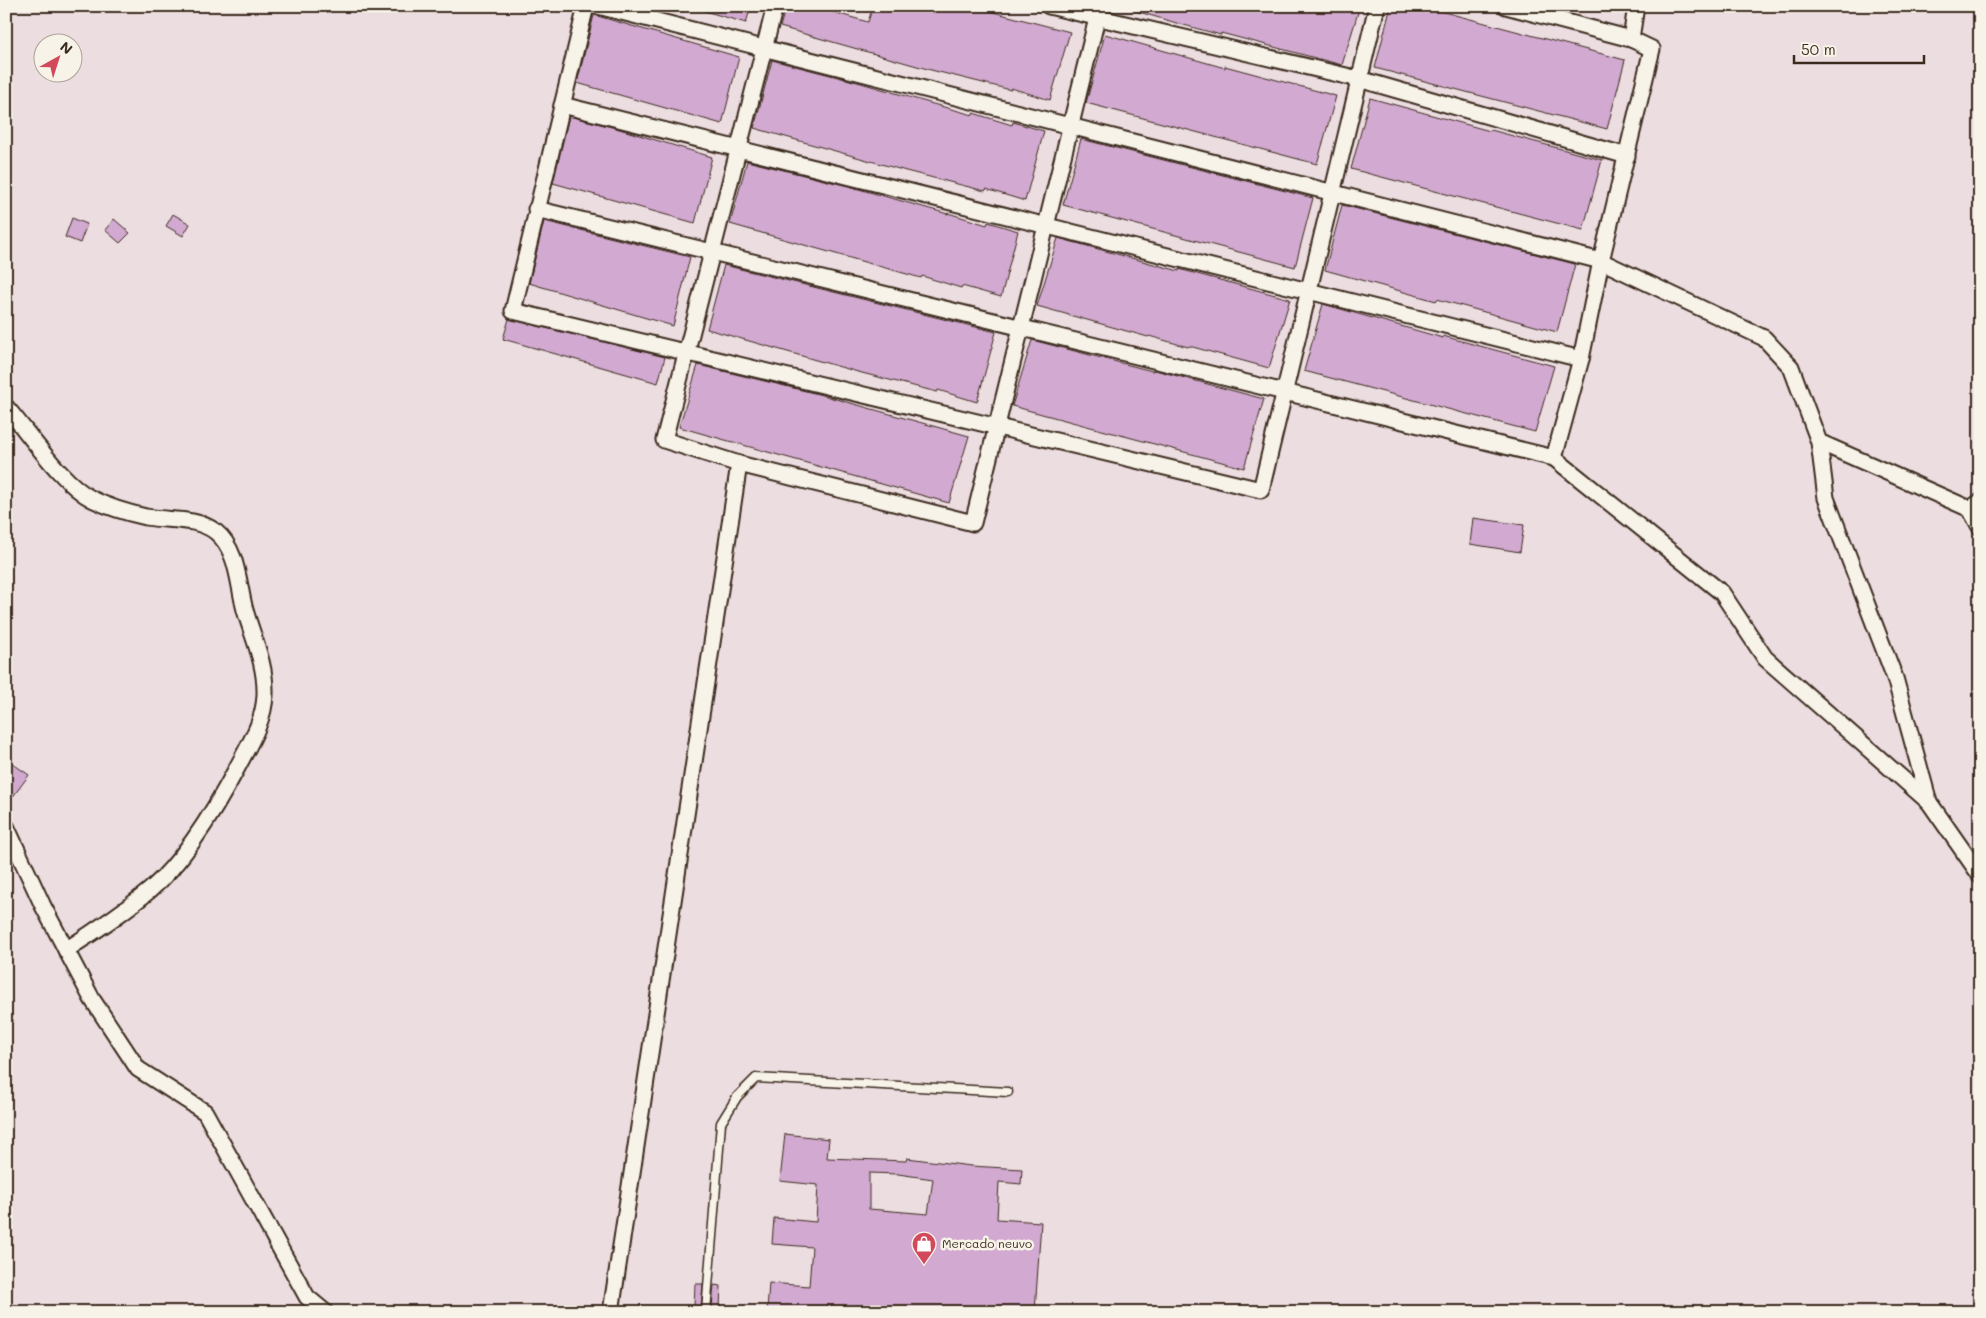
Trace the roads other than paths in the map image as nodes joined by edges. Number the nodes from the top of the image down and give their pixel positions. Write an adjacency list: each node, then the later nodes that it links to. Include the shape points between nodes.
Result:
1 (586, 6): 12 (street)
2 (598, 6): 10 (street)
3 (775, 6): 10 (street)
4 (1049, 6): 8 (street)
5 (1377, 6): 11 (street)
6 (1506, 6): 9 (street)
7 (1636, 6): 9 (street)
8 (1099, 12): 11 (street); 13 (street)
9 (1631, 38): 15 (street, via 1652,48)
10 (764, 48): 13 (street); 14 (street)
11 (1359, 79): 15 (street); 16 (street)
12 (562, 105): 14 (street); 17 (street)
13 (1071, 126): 16 (street); 18 (street)
14 (738, 148): 18 (street); 19 (street)
15 (1628, 156): 20 (street)
16 (1333, 193): 20 (street); 21 (street)
17 (536, 210): 19 (street); 23 (street, via 512,311)
18 (1046, 226): 21 (street); 22 (street)
19 (712, 252): 22 (street); 23 (street)
20 (1601, 261): 24 (street); 28 (street, via 1764,338 1791,367)
21 (1309, 291): 24 (street); 25 (street)
22 (1021, 328): 25 (street); 27 (street)
23 (686, 352): 27 (street); 30 (street, via 664,440)
24 (1581, 359): 29 (street)
25 (1285, 392): 27 (street, via 1262,490); 29 (street)
26 (6, 407): 36 (street, via 66,479 83,494 144,516 199,523 222,539 232,555 260,650 264,678 264,708 258,729 190,846 152,889)
27 (997, 427): 30 (street, via 973,523)
28 (1819, 442): 31 (street); 33 (street, via 1826,498 1894,678)
29 (1554, 458): 33 (street, via 1722,593 1765,658)
30 (739, 464): 39 (street)
31 (1975, 506): 32 (street)
32 (1980, 527)
33 (1929, 802): 35 (street)
34 (6, 826): 36 (street)
35 (1980, 875)
36 (66, 950): 38 (street, via 92,999 138,1069 206,1112 306,1296)
37 (1008, 1092): 40 (lane, via 756,1078 737,1097 720,1123)
38 (325, 1312)
39 (611, 1312)
40 (706, 1312)

